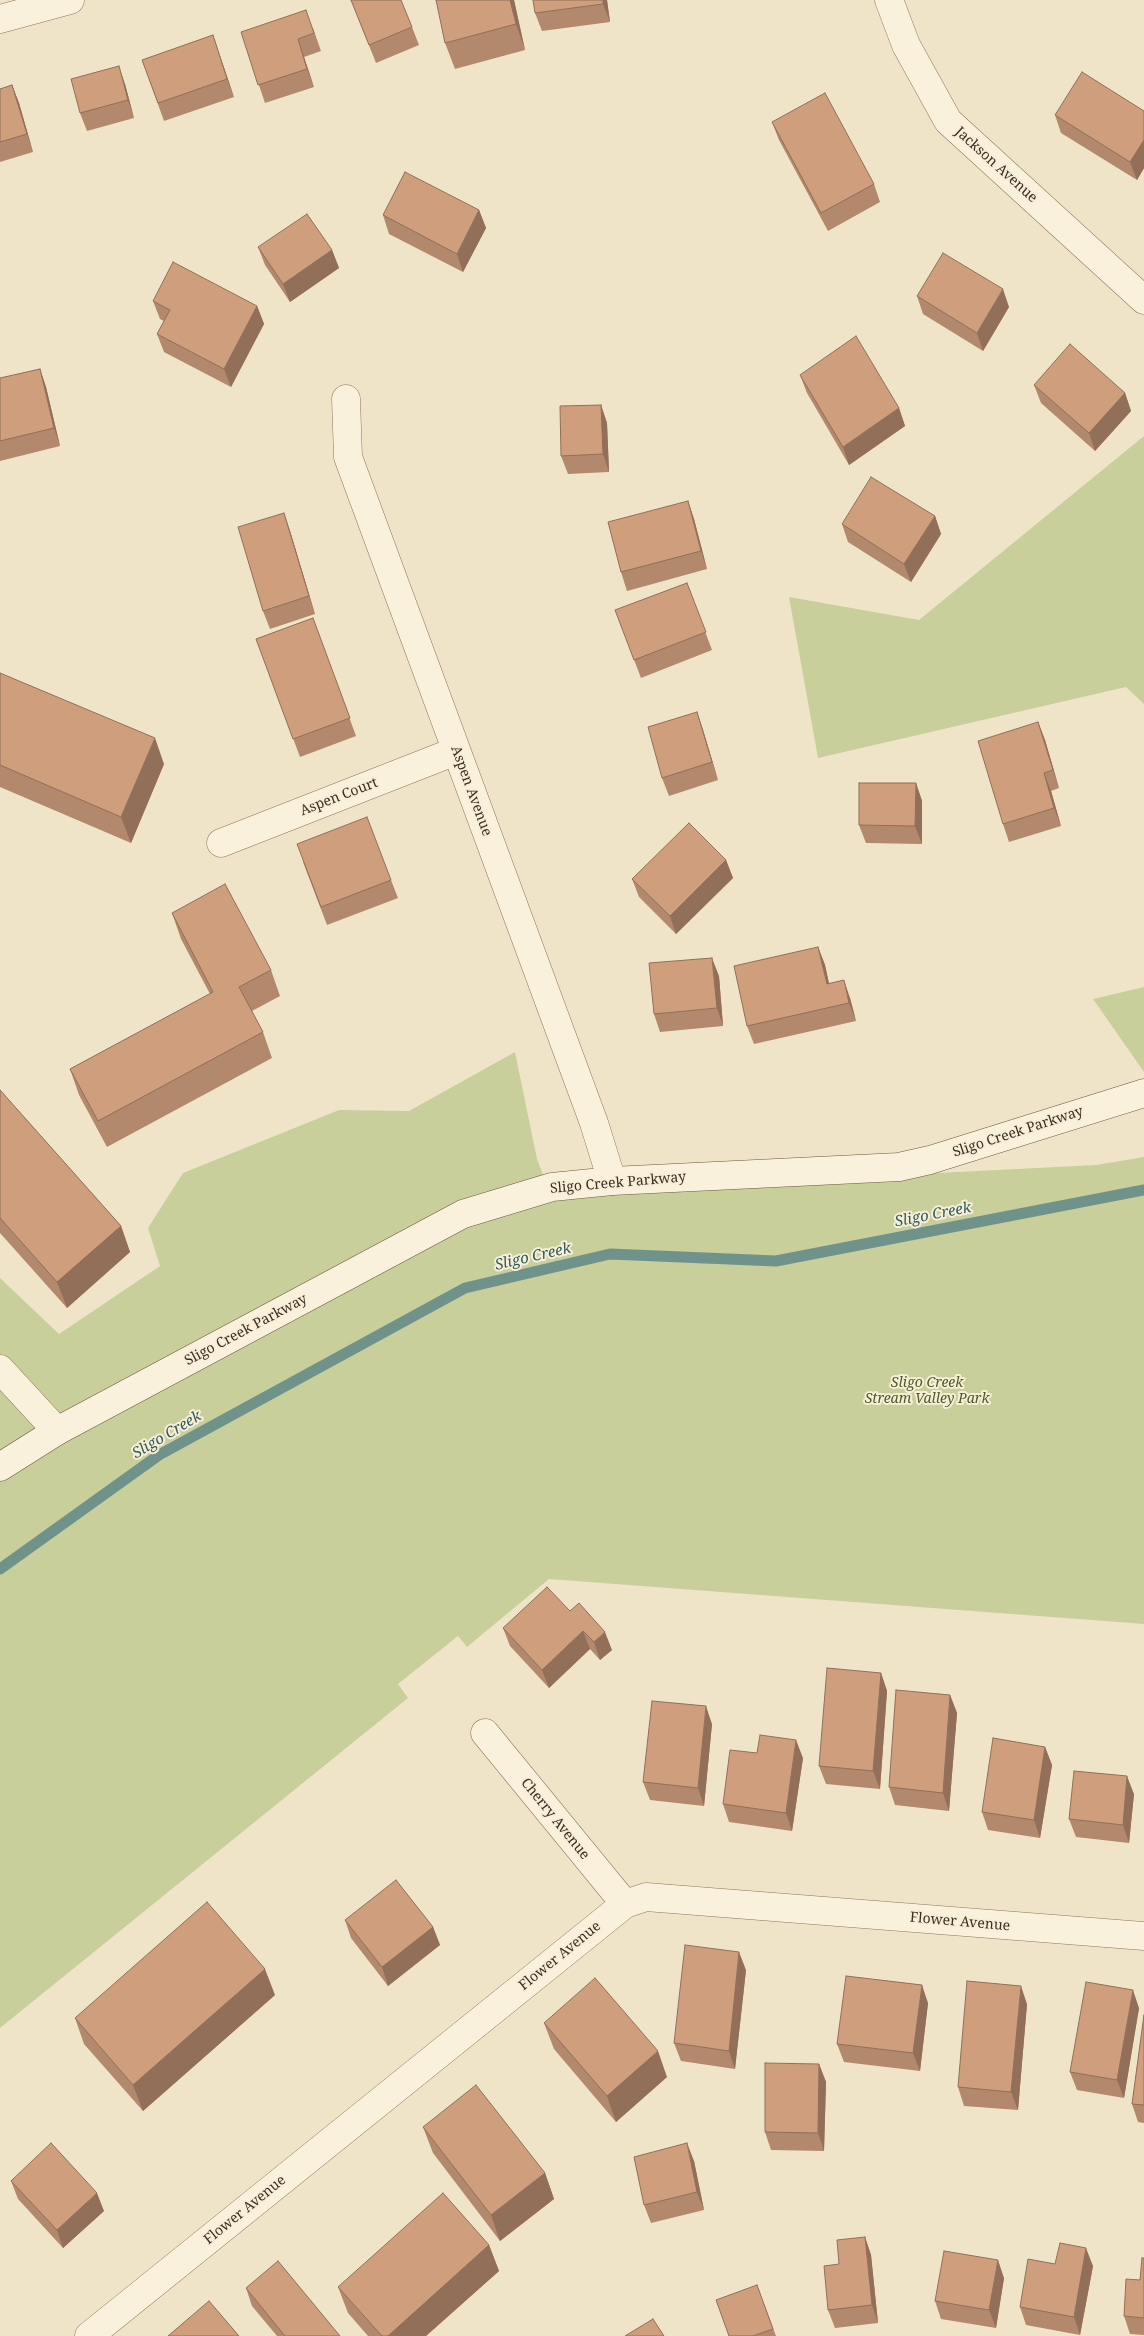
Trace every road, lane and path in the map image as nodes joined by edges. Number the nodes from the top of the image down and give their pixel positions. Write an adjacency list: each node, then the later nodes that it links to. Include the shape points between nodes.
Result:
1 (70, 0): 3 (street)
2 (889, 0): 4 (street, Jackson Avenue, via 906,45 948,121)
3 (0, 19)
4 (1144, 300)
5 (346, 399): 6 (street, Aspen Avenue, via 348,457)
6 (456, 751): 7 (street, Aspen Court); 9 (street, Aspen Avenue, via 594,1124)
7 (221, 843)
8 (1144, 1092): 9 (street, Sligo Creek Parkway, via 899,1167)
9 (612, 1181): 11 (street, Sligo Creek Parkway, via 552,1187 463,1214)
10 (0, 1369): 11 (street)
11 (57, 1431): 12 (street, Sligo Creek Parkway)
12 (0, 1468)
13 (485, 1733): 14 (street, Cherry Avenue)
14 (625, 1904): 15 (street, Flower Avenue, via 646,1897); 16 (street, Flower Avenue)
15 (1144, 1936)
16 (89, 2336)

